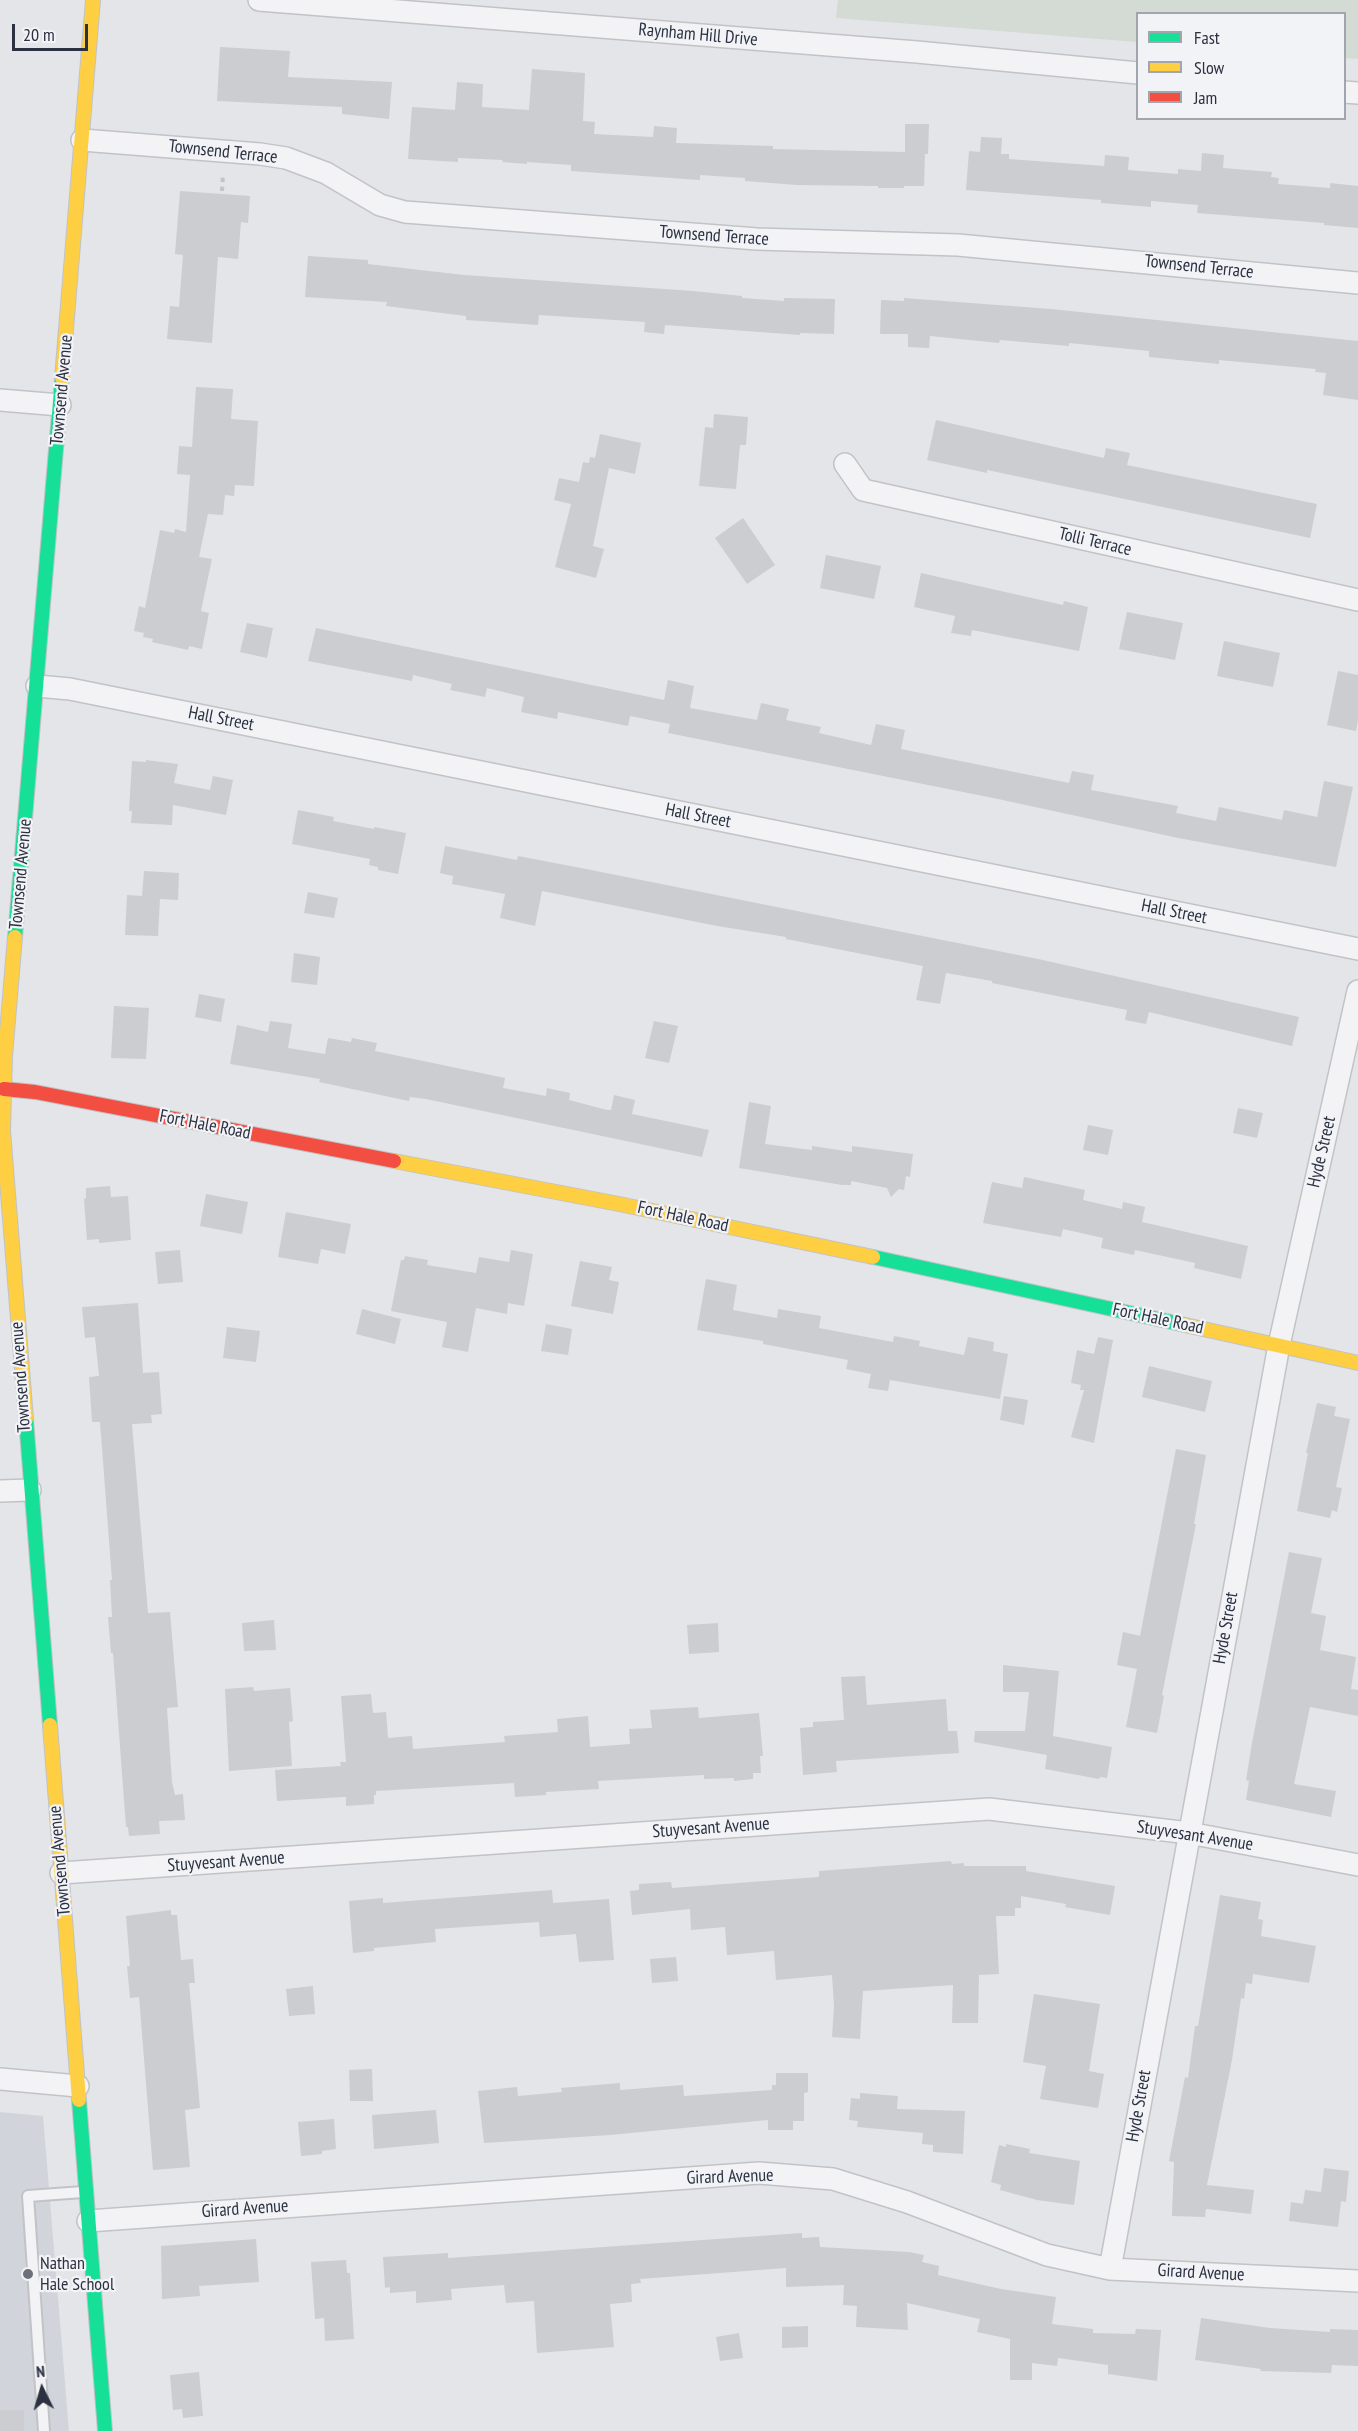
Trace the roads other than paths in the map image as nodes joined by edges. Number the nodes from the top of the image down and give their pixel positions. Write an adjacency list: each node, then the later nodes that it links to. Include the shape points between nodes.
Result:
1 (93, 0): 5 (main road, Townsend Avenue)
2 (259, 0): 3 (street, Raynham Hill Drive)
3 (319, 2): 4 (street, Raynham Hill Drive)
4 (1136, 73)
5 (82, 140): 6 (street, Townsend Terrace, via 286,158 326,173 380,205 405,212 757,239 958,245); 8 (main road, Townsend Avenue)
6 (1358, 283)
7 (0, 400): 8 (street)
8 (60, 405): 11 (main road, Townsend Avenue)
9 (845, 464): 10 (street, Tolli Terrace, via 863,490)
10 (1358, 600)
11 (37, 686): 12 (street, Hall Street, via 70,689); 14 (main road, Townsend Avenue)
12 (1358, 949)
13 (1358, 991): 16 (street, Hyde Street)
14 (4, 1089): 15 (main road, Townsend Avenue); 16 (main road, Fort Hale Road, via 619,1204)
15 (2, 1131): 18 (main road, Townsend Avenue)
16 (1279, 1345): 17 (main road, Fort Hale Road); 20 (street, Hyde Street)
17 (1358, 1363)
18 (30, 1490): 19 (street); 22 (main road, Townsend Avenue)
19 (0, 1491)
20 (1189, 1833): 21 (street, Stuyvesant Avenue); 22 (street, Stuyvesant Avenue, via 989,1809); 27 (street, Hyde Street)
21 (1358, 1864)
22 (61, 1874): 24 (main road, Townsend Avenue)
23 (0, 2079): 24 (street)
24 (78, 2086): 25 (main road, Townsend Avenue)
25 (86, 2191): 26 (main road, Townsend Avenue); 29 (lane, via 28,2196)
26 (88, 2221): 27 (street, Girard Avenue, via 759,2173 833,2180 907,2202 1047,2255); 30 (main road, Townsend Avenue)
27 (1110, 2269): 28 (street, Girard Avenue)
28 (1358, 2280)
29 (44, 2431)
30 (105, 2431)

